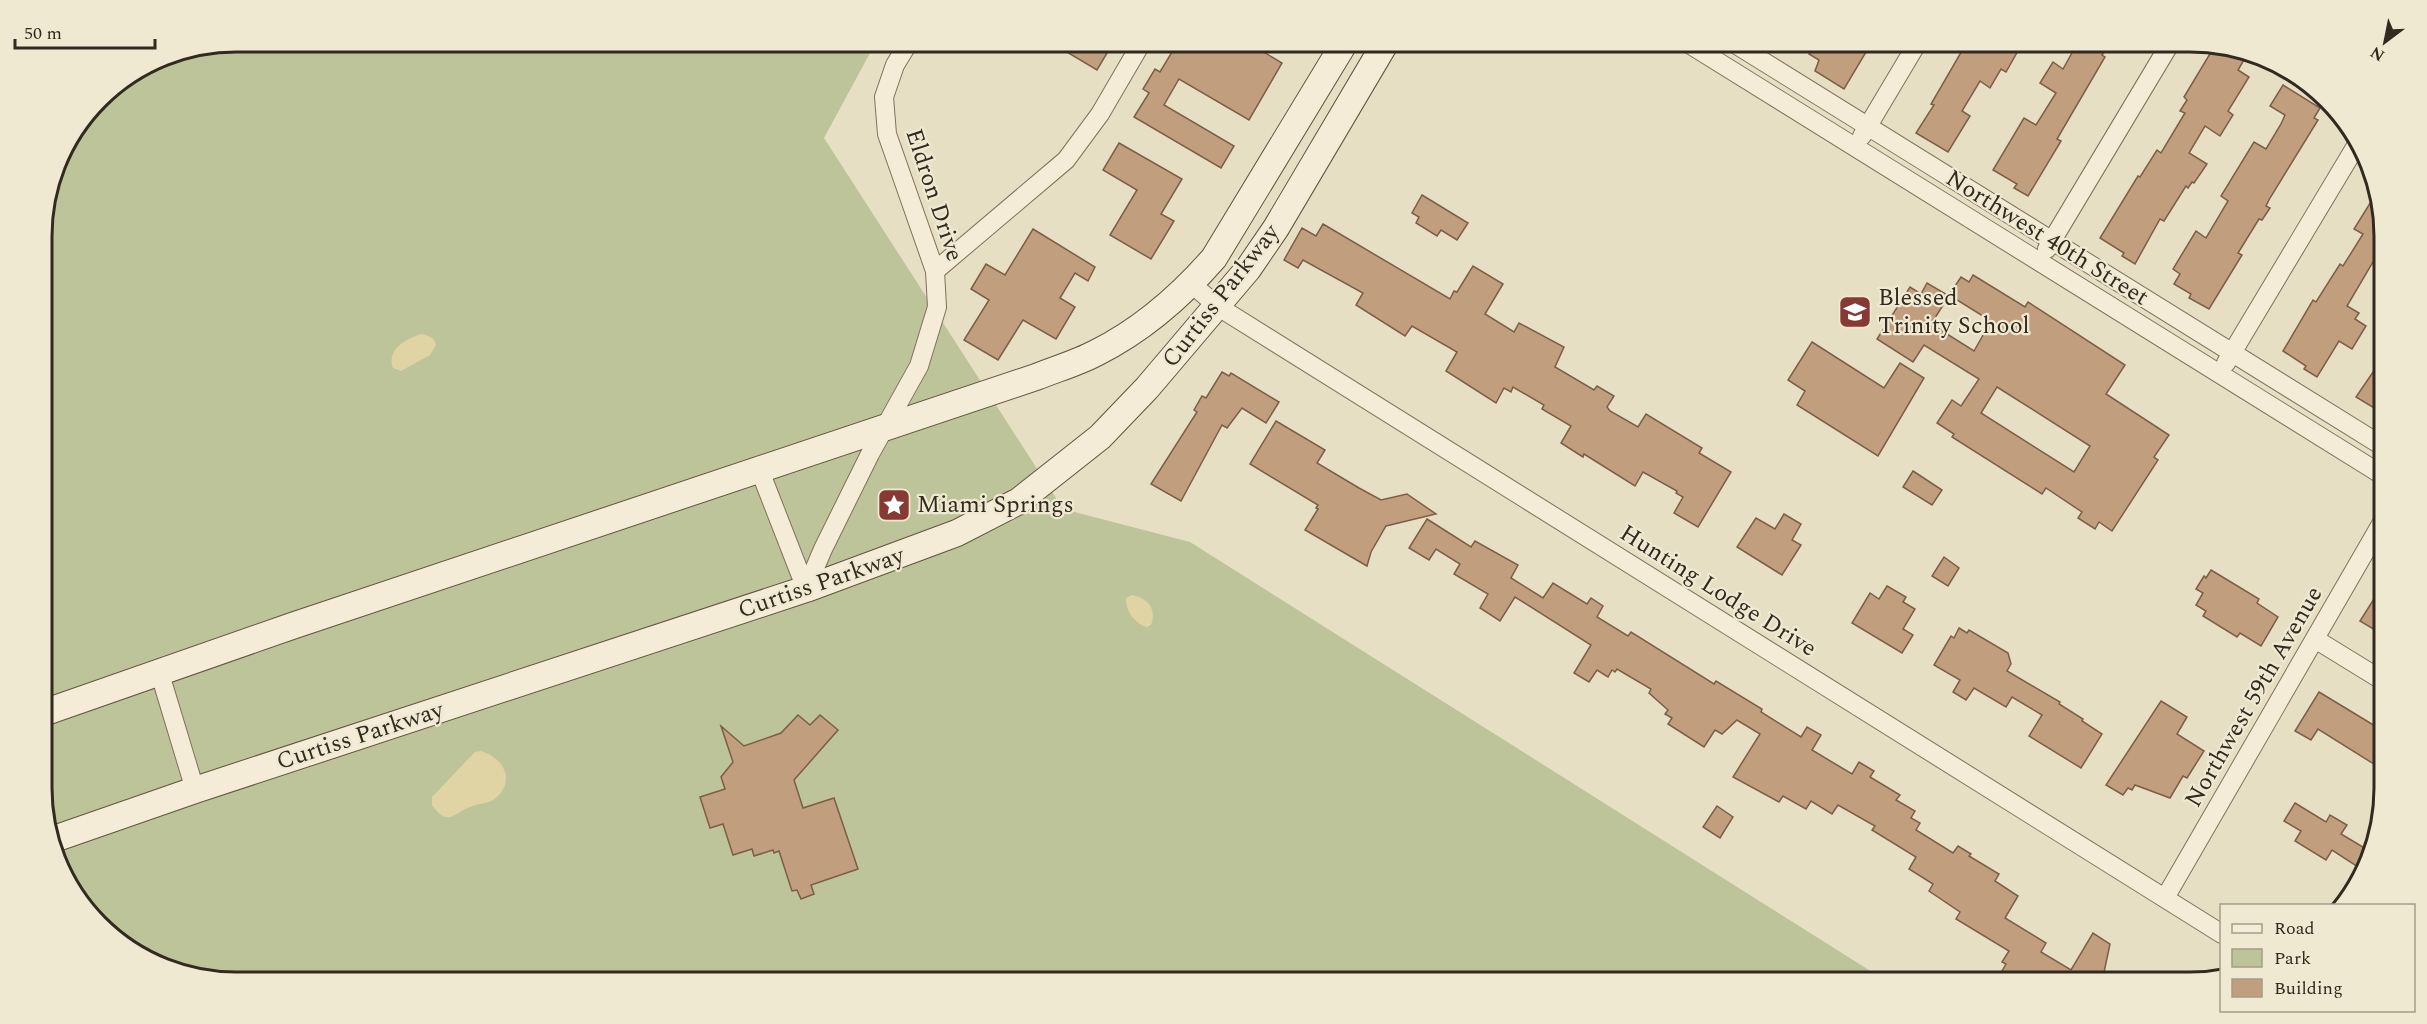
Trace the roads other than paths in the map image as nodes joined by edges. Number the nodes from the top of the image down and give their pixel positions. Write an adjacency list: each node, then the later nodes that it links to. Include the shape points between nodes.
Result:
1 (903, 52): 14 (street, Eldron Drive, via 884,97 887,134)
2 (1136, 52): 14 (street, via 1100,114 1066,160)
3 (1339, 52): 15 (main road, Curtiss Parkway, via 1235,226)
4 (1380, 52): 16 (main road, Curtiss Parkway, via 1276,228)
5 (1702, 52): 10 (street, Northwest 40th Street)
6 (1748, 52): 9 (street, Northwest 40th Street)
7 (1912, 52): 9 (street)
8 (2165, 52): 12 (street)
9 (1868, 126): 10 (street); 12 (street, Northwest 40th Street)
10 (1855, 147): 13 (street, Northwest 40th Street)
11 (2353, 151): 17 (street)
12 (2052, 241): 13 (street); 17 (street, Northwest 40th Street)
13 (2039, 262): 18 (street, Northwest 40th Street)
14 (935, 271): 19 (street, Eldron Drive, via 937,307 920,366)
15 (1192, 284): 16 (street, Hunting Lodge Drive); 19 (main road, Curtiss Parkway, via 1130,334 1095,354)
16 (1217, 306): 24 (main road, Curtiss Parkway, via 1148,388 1100,437 1019,501 957,533); 31 (street, Hunting Lodge Drive)
17 (2232, 353): 18 (street); 20 (street, Northwest 40th Street)
18 (2220, 374): 21 (street, Northwest 40th Street)
19 (884, 429): 22 (main road, Curtiss Parkway); 24 (street, Eldron Drive)
20 (2374, 441)
21 (2374, 470)
22 (760, 471): 24 (street); 26 (main road, Curtiss Parkway)
23 (2374, 536): 25 (street, Northwest 59th Avenue)
24 (806, 589): 29 (main road, Curtiss Parkway)
25 (2315, 639): 27 (street); 31 (street, Northwest 59th Avenue)
26 (159, 674): 28 (main road, Curtiss Parkway); 29 (street)
27 (2374, 675)
28 (52, 710)
29 (195, 790): 30 (main road, Curtiss Parkway)
30 (59, 837)
31 (2164, 898): 32 (street, Hunting Lodge Drive)
32 (2220, 933)

